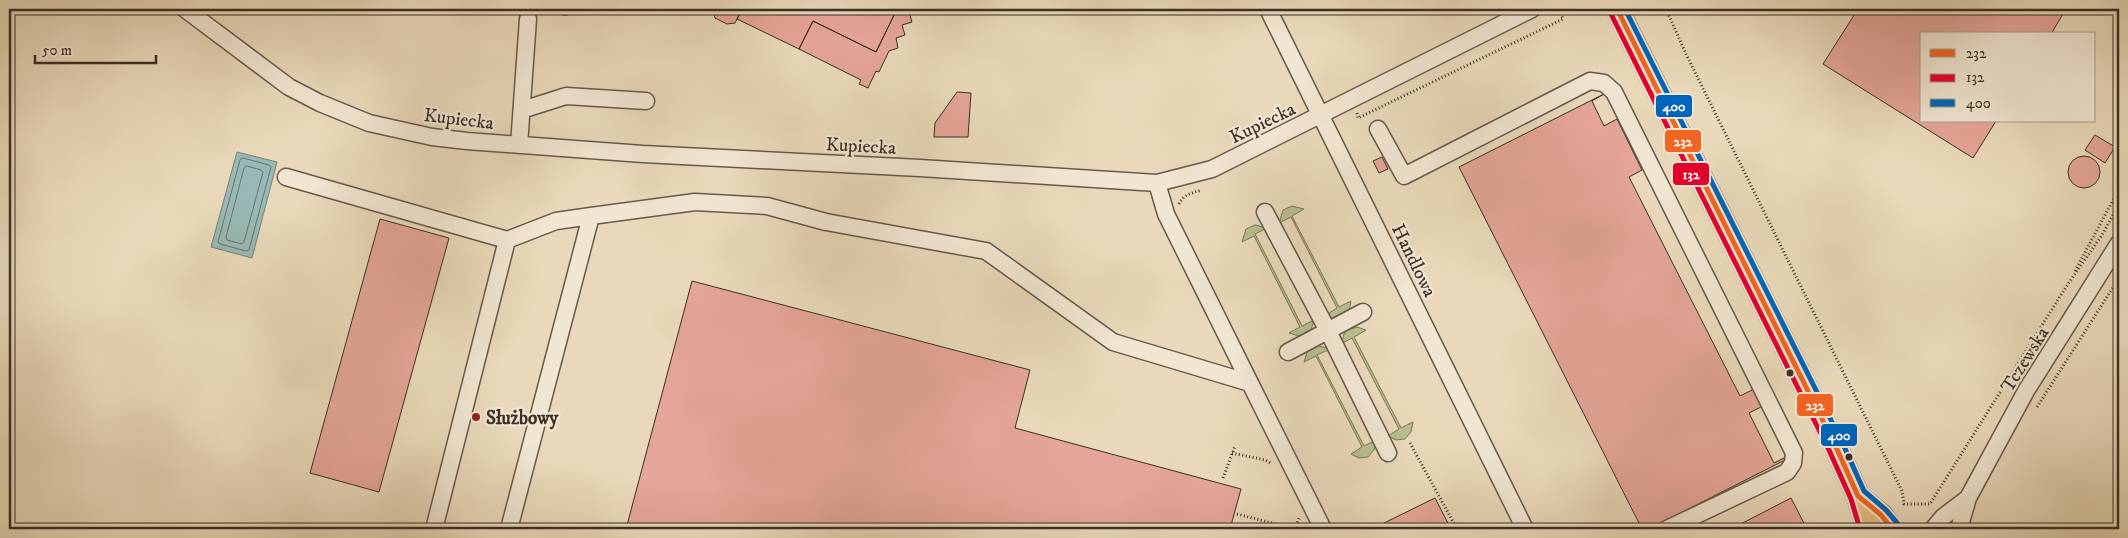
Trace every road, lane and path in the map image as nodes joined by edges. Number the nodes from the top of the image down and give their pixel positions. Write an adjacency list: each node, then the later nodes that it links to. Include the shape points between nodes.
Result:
1 (185, 9): 11 (street, Kupiecka, via 289,86 369,123 432,137)
2 (1268, 9): 9 (street, Handlowa)
3 (1532, 9): 9 (street, Kupiecka)
4 (1617, 9): 35 (main road)
5 (1666, 9): 23 (path, via 1902,491 1904,504 1930,504)
6 (528, 18): 8 (street)
7 (646, 101): 8 (street, via 566,96)
8 (522, 110): 11 (street)
9 (1321, 115): 12 (street, Kupiecka); 44 (street, Handlowa)
10 (1378, 130): 45 (street, via 1404,176 1590,81 1604,83 1614,92 1794,453 1794,463 1787,472)
11 (520, 144): 14 (street, Kupiecka)
12 (1205, 171): 14 (street, Kupiecka); 17 (path, via 1211,187 1182,197)
13 (286, 177): 20 (street)
14 (1157, 183): 27 (street, via 1166,214)
15 (2119, 188): 23 (path)
16 (2119, 204): 23 (path)
17 (1180, 209)
18 (1265, 212): 25 (street)
19 (591, 216): 20 (street, via 556,221); 27 (street, via 695,202 767,206 826,222 986,251 1113,342); 41 (street)
20 (507, 240): 40 (street)
21 (2119, 243): 36 (street, Tczewska, via 2026,391)
22 (2119, 278): 28 (path)
23 (2066, 287)
24 (1362, 312): 25 (street)
25 (1328, 331): 26 (street); 32 (street)
26 (1288, 352)
27 (1250, 383): 39 (street)
28 (2036, 409)
29 (1410, 443): 43 (path)
30 (1235, 446): 31 (path)
31 (1232, 453): 33 (path, via 1265,460); 34 (path)
32 (1388, 453)
33 (1276, 469)
34 (1223, 478)
35 (1858, 496): 46 (main road); 47 (main road)
36 (1968, 498): 48 (street, Tczewska); 49 (street, Tczewska)
37 (1299, 512): 42 (path)
38 (1237, 514): 42 (path)
39 (1320, 523): 42 (path)
40 (434, 529)
41 (509, 529)
42 (1295, 529)
43 (1457, 529)
44 (1525, 529)
45 (1667, 529)
46 (1868, 529)
47 (1892, 529)
48 (1932, 529)
49 (1959, 529)

